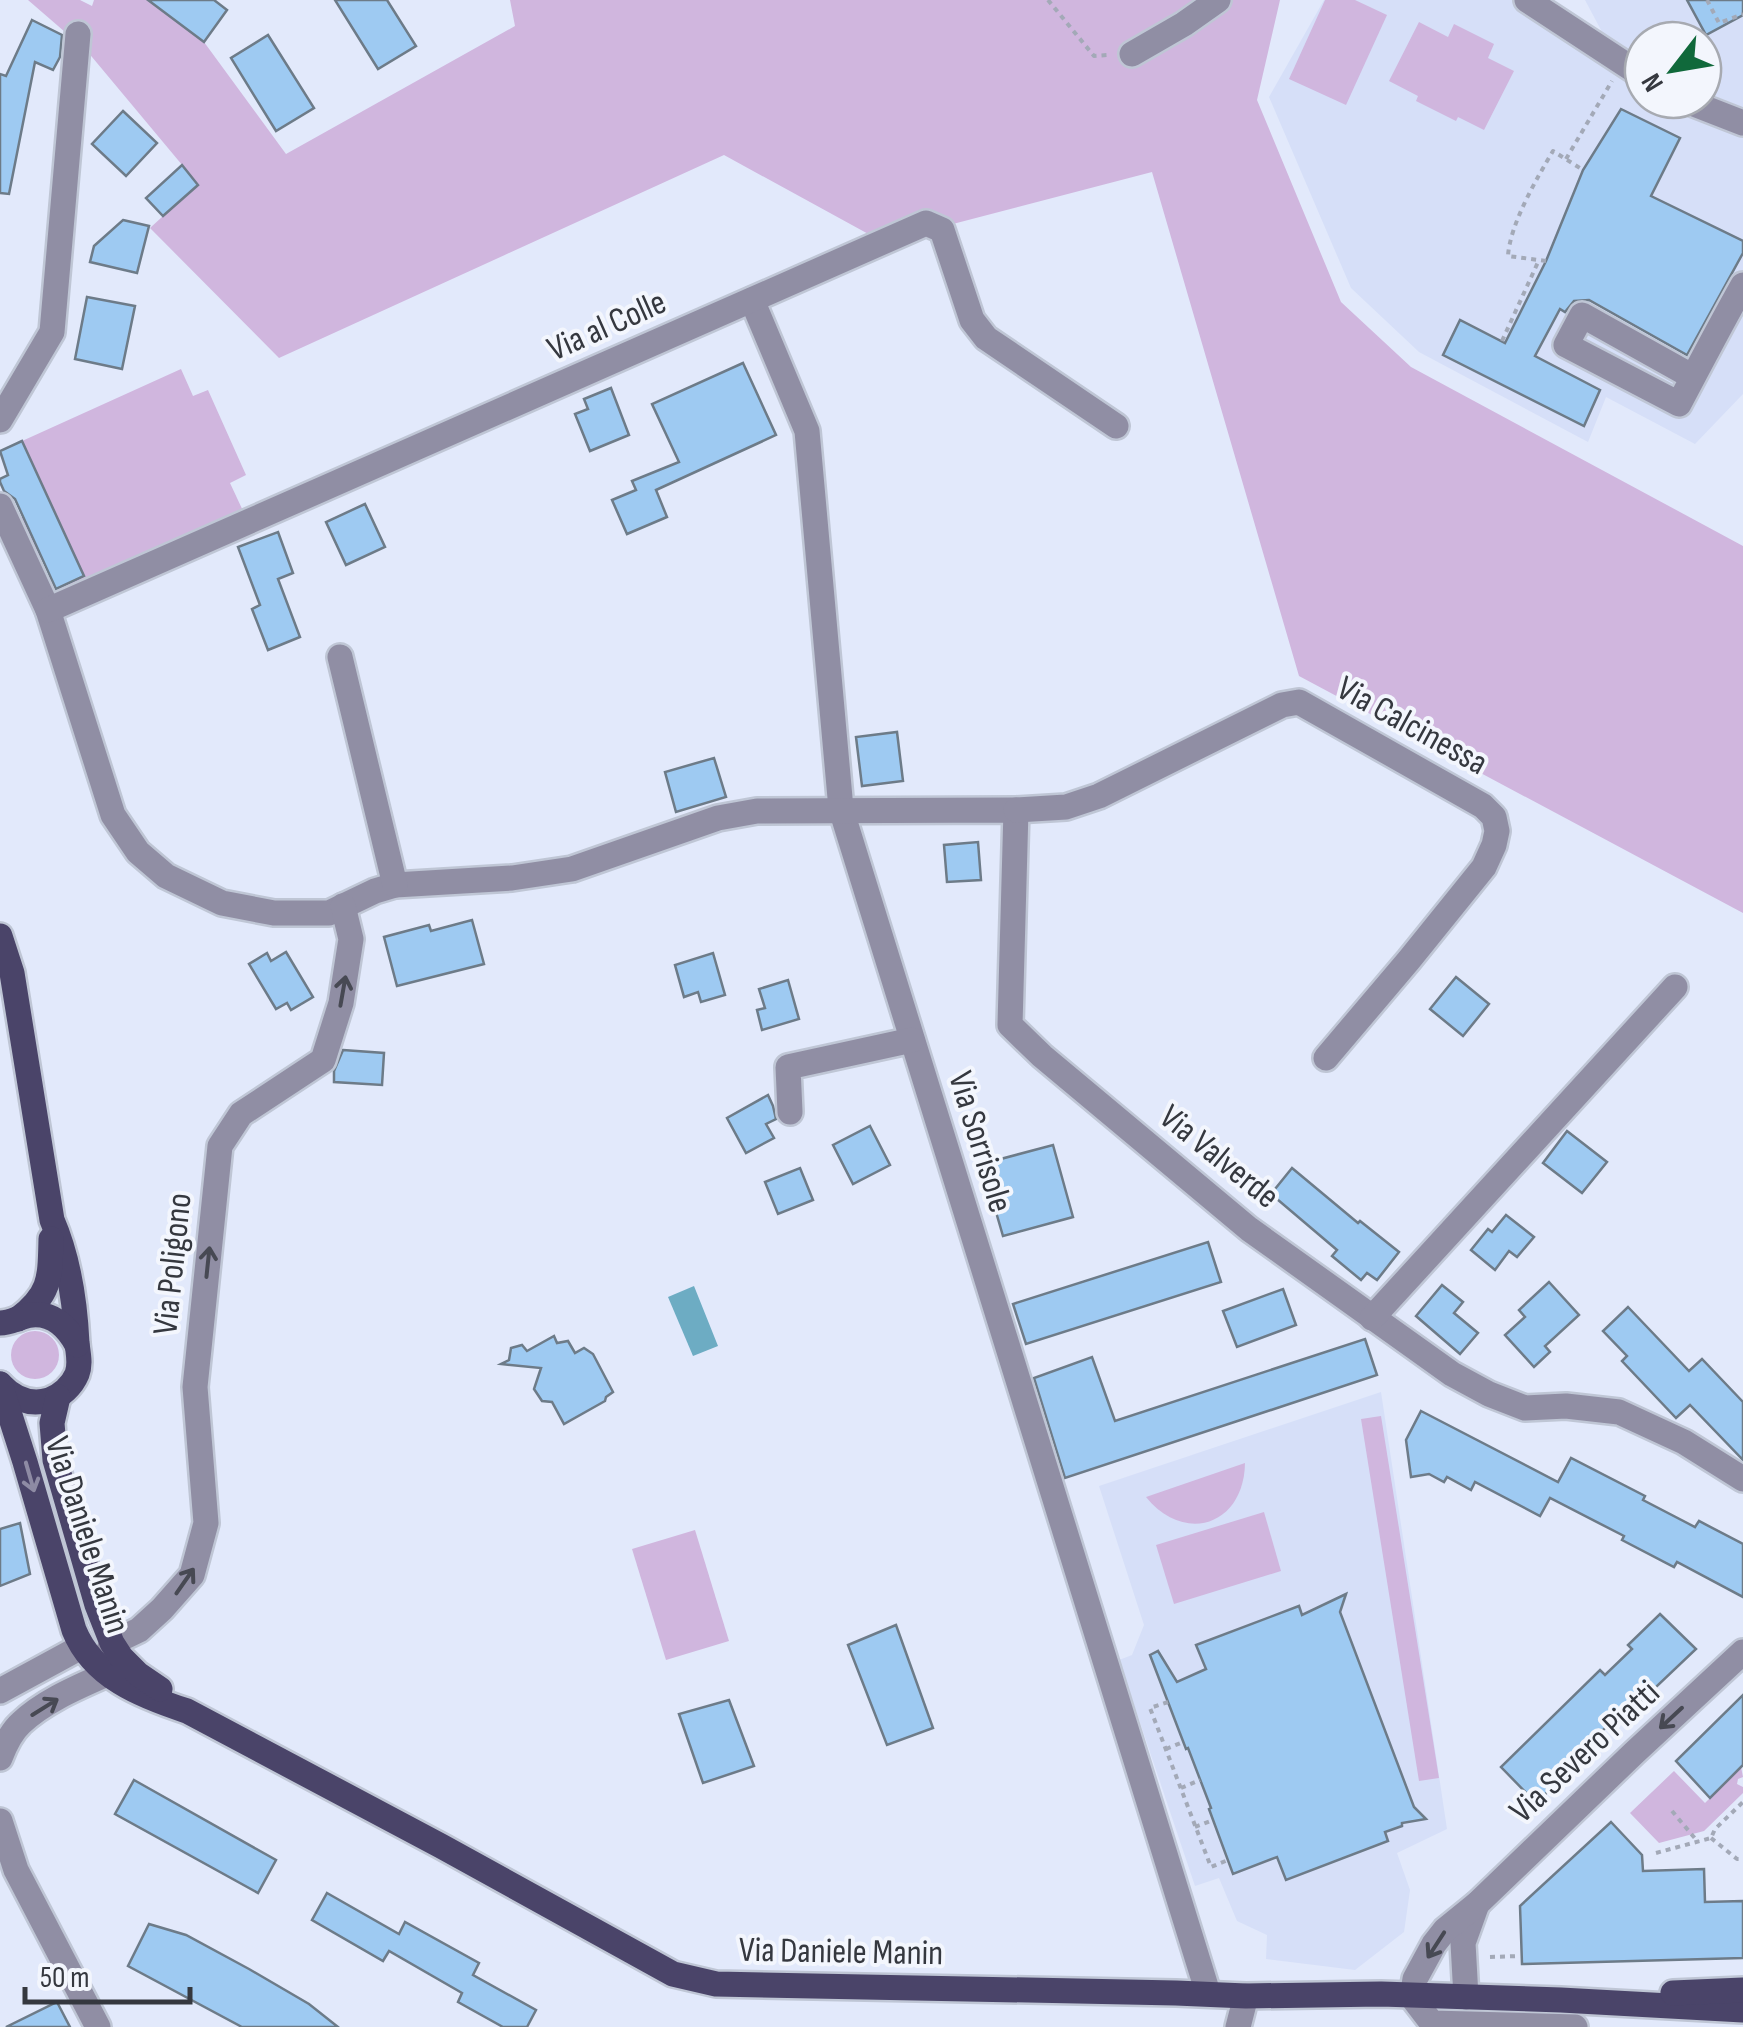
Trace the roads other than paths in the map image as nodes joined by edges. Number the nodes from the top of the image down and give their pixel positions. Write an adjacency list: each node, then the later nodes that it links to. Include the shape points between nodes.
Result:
1 (1218, 0): 4 (street)
2 (1527, 0): 5 (street)
3 (78, 34): 9 (street, via 52,332)
4 (1132, 54)
5 (1623, 63)
6 (1743, 284): 8 (street)
7 (752, 300): 10 (street, Via al Colle, via 926,223 942,230 972,320 986,338); 12 (street, Via al Colle); 14 (street, Via Sorrisole, via 807,432)
8 (1694, 377): 8 (street, via 1679,404 1566,345 1582,315)
9 (0, 420)
10 (1116, 426)
11 (0, 506): 12 (street)
12 (48, 610): 17 (street, via 113,815 138,852 166,876 222,903 314,915)
13 (340, 656): 16 (street)
14 (840, 809): 15 (street); 16 (street, via 718,818 572,869); 20 (street, Via Sorrisole)
15 (1016, 810): 21 (street, Via Calcinessa, via 1066,807 1099,796 1299,702 1483,806 1497,831 1484,867); 24 (street, Via Valverde, via 1010,1024 1249,1229)
16 (395, 885): 17 (street)
17 (343, 906): 30 (street, Via Poligono, one-way to 17, via 139,1630 192,1575 206,1523 195,1387 220,1146 242,1114 323,1060 351,939)
18 (0, 936): 23 (main road, via 12,973)
19 (1675, 987): 24 (street)
20 (912, 1040): 22 (street, via 788,1066); 40 (street, Via Sorrisole)
21 (1326, 1058)
22 (790, 1112)
23 (52, 1220): 25 (main road, via 45,1292); 26 (main road, via 71,1284)
24 (1372, 1318): 29 (street, Via Valverde, via 1489,1394 1525,1408 1619,1412)
25 (7, 1324): 26 (main road, via 46,1316 60,1322)
26 (77, 1345): 28 (main road, via 77,1374)
27 (0, 1384): 28 (main road, via 20,1400); 31 (main road, Via Daniele Manin, one-way to 31)
28 (58, 1397): 30 (main road, Via Daniele Manin, via 55,1460)
29 (1743, 1479)
30 (112, 1643): 33 (street); 35 (main road, Via Daniele Manin, via 129,1666)
31 (81, 1647): 33 (main road, Via Daniele Manin); 34 (street)
32 (1743, 1652): 38 (street, Via Severo Piatti, one-way to 38)
33 (106, 1674): 35 (main road, Via Daniele Manin); 36 (street, one-way to 33, via 20,1724)
34 (0, 1691)
35 (187, 1711): 40 (main road, Via Daniele Manin, via 673,1974 716,1984)
36 (0, 1758)
37 (0, 1821): 46 (street, via 16,1870)
38 (1477, 1904): 42 (street, Via Severo Piatti, one-way to 42, via 1434,1944); 43 (street, via 1464,1943)
39 (1743, 1990): 44 (main road, Via Daniele Manin)
40 (1208, 1994): 41 (main road, Via Daniele Manin)
41 (1246, 1996): 42 (main road, Via Daniele Manin); 47 (street)
42 (1412, 1996): 43 (main road, Via Daniele Manin); 48 (street, via 1432,2023)
43 (1466, 1997): 44 (main road, Via Daniele Manin)
44 (1562, 2000): 45 (main road, Via Daniele Manin)
45 (1743, 2010)
46 (98, 2027)
47 (1238, 2027)
48 (1575, 2027)

